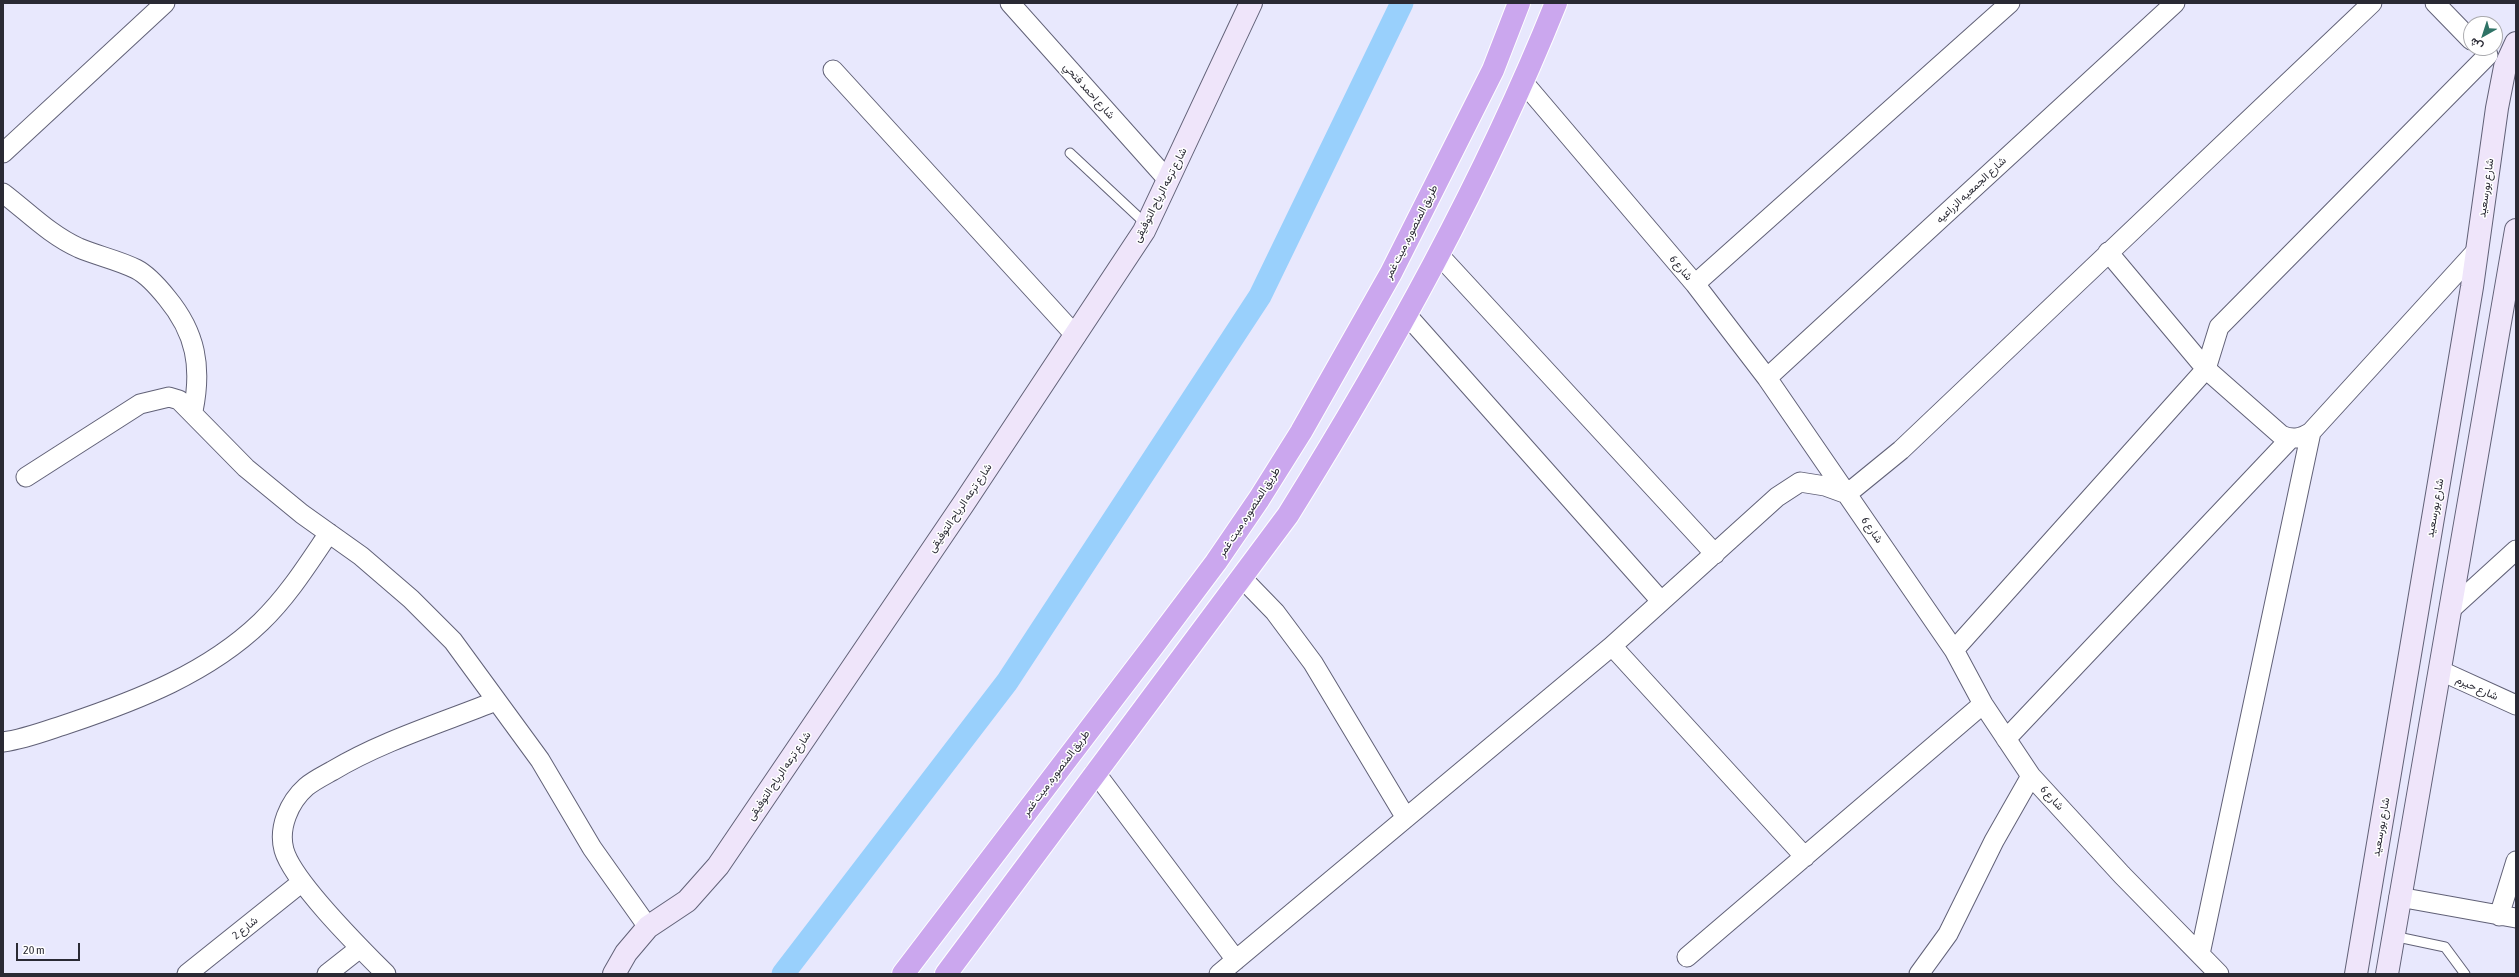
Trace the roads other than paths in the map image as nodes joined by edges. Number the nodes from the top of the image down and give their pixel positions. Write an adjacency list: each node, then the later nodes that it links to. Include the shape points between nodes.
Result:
1 (165, 3): 16 (street)
2 (1010, 3): 18 (street, شارع احمد فتحي)
3 (1251, 3): 18 (street, شارع ترعه الرياح التوفيقى)
4 (1519, 3): 14 (highway, طريق المنصوره, ميت غمر)
5 (1556, 3): 15 (highway)
6 (2010, 3): 25 (street)
7 (2175, 3): 31 (street, شارع الجمعيه الزراعيه)
8 (2372, 3): 23 (street)
9 (2435, 3): 10 (street)
10 (2463, 32)
11 (2516, 43): 12 (street, شارع بورسعيد)
12 (2491, 57): 22 (street, شارع بورسعيد); 30 (street, via 2219,326)
13 (833, 70): 29 (street)
14 (1493, 70): 15 (highway); 69 (highway, طريق المنصوره, ميت غمر, via 1391,273 1304,426 1259,499 1216,562)
15 (1524, 83): 24 (highway); 25 (street, شارع 6)
16 (3, 153)
17 (1070, 153): 20 (lane)
18 (1168, 180): 20 (street, شارع ترعه الرياح التوفيقى)
19 (3, 193): 32 (street, via 59,237 80,248 138,270 159,288 180,314 191,336 198,386)
20 (1147, 225): 29 (street, شارع ترعه الرياح التوفيقى)
21 (2516, 230): 27 (street)
22 (2478, 249): 26 (street, شارع بورسعيد); 33 (street)
23 (2108, 252): 30 (street); 36 (street, via 1900,450)
24 (1439, 255): 28 (highway); 39 (street)
25 (1695, 284): 31 (street, شارع 6)
26 (2472, 287): 27 (street); 74 (street, شارع بورسعيد)
27 (2505, 292): 42 (street)
28 (1406, 314): 40 (highway, via 1288,515); 41 (street)
29 (1076, 336): 59 (street, شارع ترعه الرياح التوفيقى, via 718,866 687,901)
30 (2206, 369): 34 (street, via 2280,435); 44 (street)
31 (1767, 378): 36 (street, شارع 6)
32 (193, 411): 35 (street, via 179,400 169,397 140,404); 37 (street, via 217,440 246,468)
33 (2311, 432): 34 (street); 62 (street)
34 (2290, 439): 49 (street)
35 (26, 477)
36 (1847, 494): 39 (street, via 1825,486 1800,482 1777,496); 44 (street, شارع 6)
37 (329, 533): 46 (street, via 361,556 416,604 453,641); 50 (street, via 292,587 261,622 227,650 191,674 97,714 18,740)
38 (2516, 550): 42 (street)
39 (1715, 554): 41 (street)
40 (1242, 578): 51 (highway); 53 (street, via 1275,612 1313,663)
41 (1661, 601): 43 (street)
42 (2449, 611): 45 (street)
43 (1612, 646): 53 (street); 54 (street)
44 (1954, 650): 47 (street, شارع 6)
45 (2439, 670): 48 (street, شارع حيرم); 57 (street)
46 (496, 701): 56 (street, via 357,756 306,787 290,806 283,832 284,851); 59 (street, via 540,760 592,848)
47 (1983, 704): 49 (street, شارع 6); 54 (street)
48 (2516, 705)
49 (2006, 739): 52 (street, شارع 6)
50 (3, 742)
51 (1095, 772): 64 (street); 70 (highway)
52 (2031, 776): 62 (street, شارع 6, via 2122,875); 72 (street, via 1994,841 1948,934)
53 (1406, 818): 64 (street)
54 (1806, 857): 63 (street)
55 (2516, 861): 58 (street)
56 (302, 882): 61 (street); 65 (street, شارع 2)
57 (2399, 897): 58 (street); 60 (street)
58 (2508, 917)
59 (648, 927): 68 (street, شارع ترعه الرياح التوفيقى, via 626,953)
60 (2393, 936): 75 (street); 76 (lane, via 2445,947)
61 (360, 948): 66 (street); 67 (street)
62 (2200, 954): 73 (street, شارع 6)
63 (1687, 957)
64 (1236, 960): 71 (street)
65 (187, 974)
66 (326, 974)
67 (386, 974)
68 (614, 974)
69 (903, 974)
70 (946, 974)
71 (1219, 974)
72 (1919, 974)
73 (2220, 974)
74 (2356, 974)
75 (2387, 974)
76 (2465, 974)

